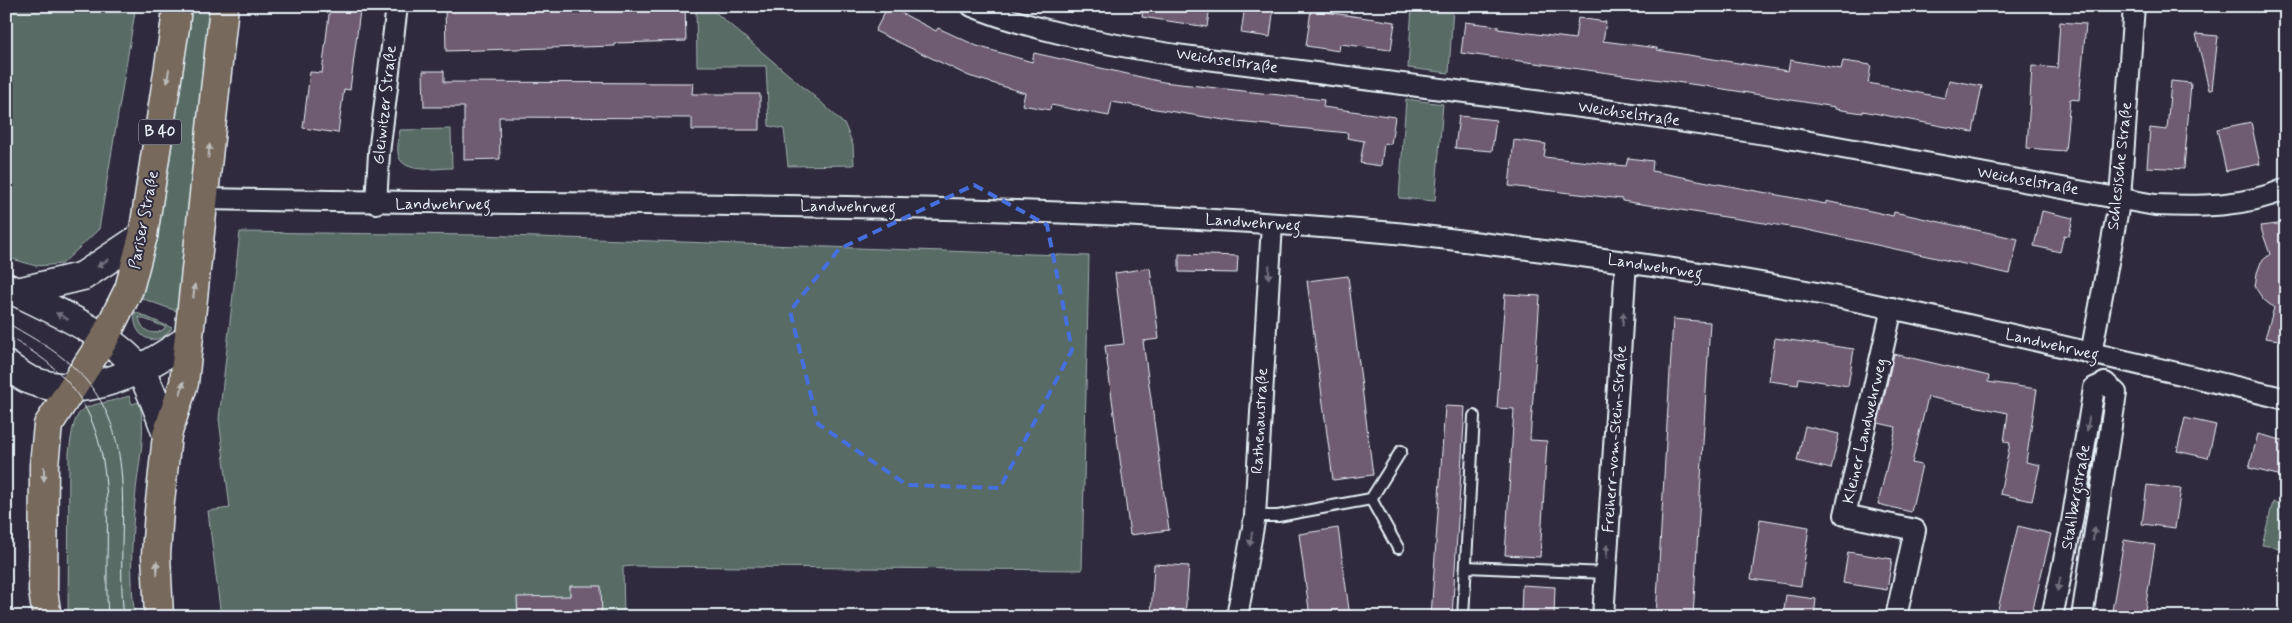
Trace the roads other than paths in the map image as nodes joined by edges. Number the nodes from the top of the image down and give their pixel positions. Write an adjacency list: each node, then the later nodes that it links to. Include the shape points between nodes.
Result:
1 (224, 6): 8 (main road, one-way to 1)
2 (396, 6): 9 (street, Gleiwitzer Straße)
3 (972, 6): 7 (street, Weichselstraße, via 1045,30 1128,47 1743,131)
4 (2134, 6): 7 (street, Schlesische Straße)
5 (176, 17): 11 (main road, Pariser Straße / B 40, one-way to 11)
6 (2286, 190): 7 (street, Weichselstraße, via 2248,201 2200,206 2155,205)
7 (2120, 198): 17 (street, Schlesische Straße)
8 (204, 199): 9 (street, Landwehrweg); 16 (main road, one-way to 8)
9 (376, 203): 10 (street, Landwehrweg, via 854,206 1125,215)
10 (1272, 224): 12 (street, Landwehrweg, via 1398,233); 29 (street, Rathenaustraße, one-way to 29)
11 (143, 236): 13 (main road, one-way to 13, via 83,276); 15 (main road, Pariser Straße / B 40, via 129,289)
12 (1626, 262): 14 (street, Landwehrweg); 32 (street, Freiherr-vom-Stein-Straße, one-way to 12)
13 (12, 290): 15 (main road, one-way to 13)
14 (1892, 308): 17 (street, Landwehrweg); 38 (street, Kleiner Landwehrweg, via 1845,515 1915,530)
15 (104, 339): 19 (main road, via 123,352); 22 (main road, Pariser Straße / B 40)
16 (188, 339): 19 (main road); 26 (main road, one-way to 16, via 184,384)
17 (2101, 356): 21 (street, Stahlbergstraße); 23 (street, Landwehrweg)
18 (6, 365): 20 (main road)
19 (139, 370): 22 (main road); 26 (main road)
20 (30, 380): 22 (main road); 25 (main road)
21 (2105, 383): 39 (street, Stahlbergstraße, one-way to 39, via 2094,388 2072,522); 40 (street, Stahlbergstraße, one-way to 21, via 2116,392)
22 (73, 389): 25 (main road, Pariser Straße / B 40)
23 (2286, 399)
24 (1474, 416): 31 (lane)
25 (48, 425): 33 (main road, Pariser Straße / B 40, one-way to 33, via 44,465)
26 (167, 435): 34 (main road, one-way to 26, via 156,555)
27 (1401, 451): 28 (lane)
28 (1371, 499): 29 (lane, via 1278,516); 30 (lane)
29 (1255, 516): 35 (street, Rathenaustraße, one-way to 35)
30 (1398, 548)
31 (1466, 567): 32 (lane); 36 (lane)
32 (1606, 573): 37 (street, Freiherr-vom-Stein-Straße)
33 (44, 608)
34 (159, 617)
35 (1237, 617)
36 (1463, 617)
37 (1603, 617)
38 (1896, 617)
39 (2052, 617)
40 (2082, 617)

